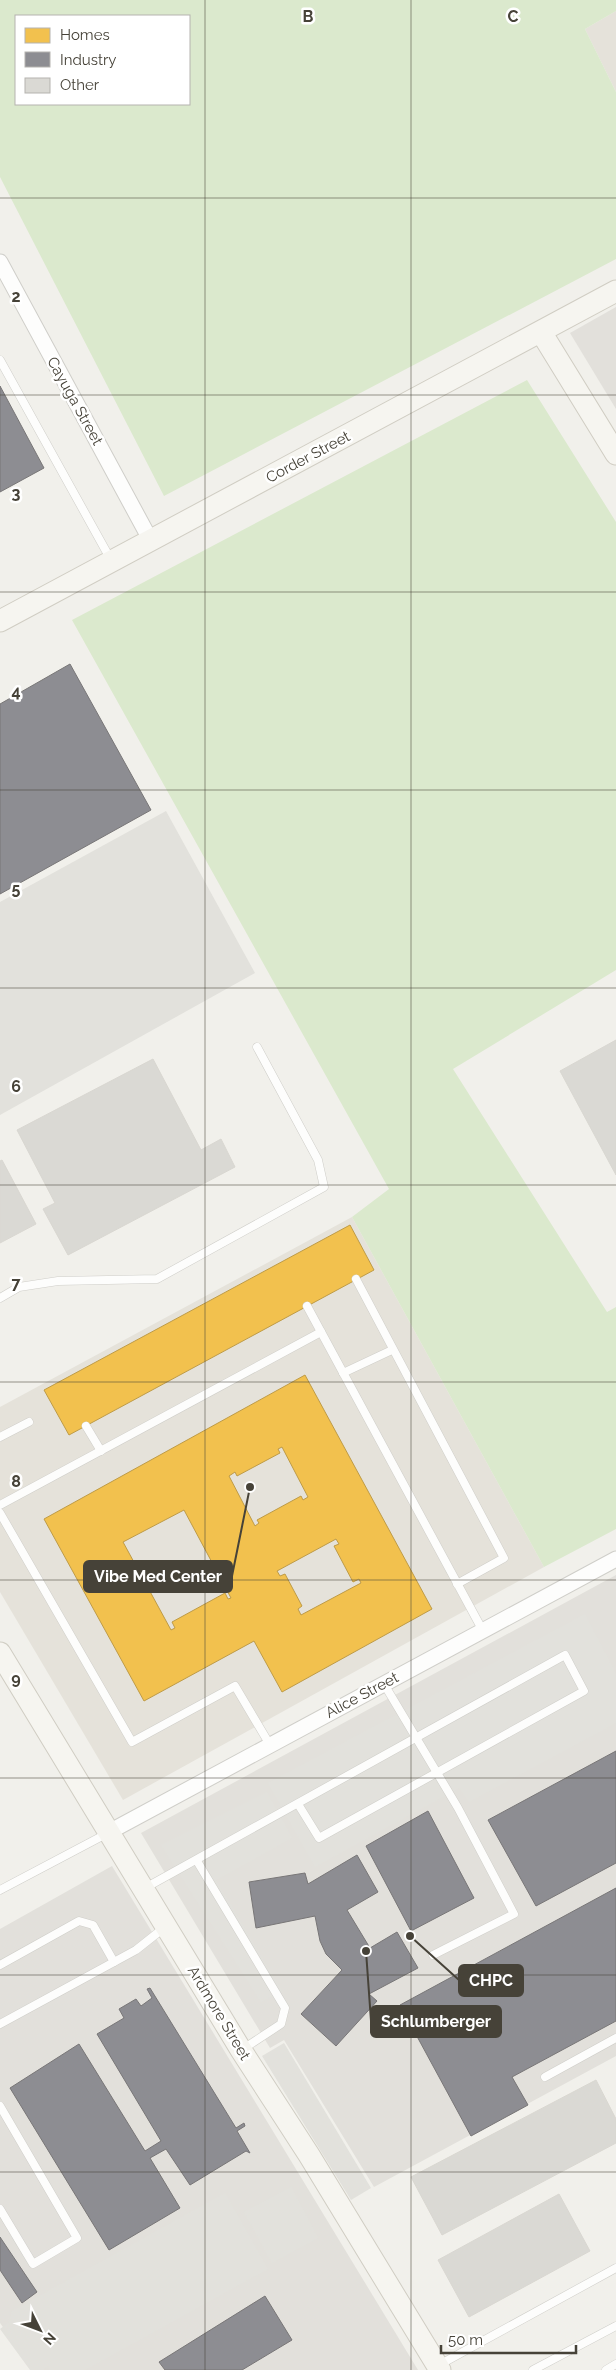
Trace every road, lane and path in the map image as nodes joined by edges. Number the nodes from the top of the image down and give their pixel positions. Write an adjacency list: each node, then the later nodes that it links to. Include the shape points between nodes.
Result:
1 (2, 270): 6 (street, Cayuga Street)
2 (616, 291): 3 (street, Corder Street)
3 (541, 332): 5 (street); 6 (street, Corder Street)
4 (0, 360): 7 (lane)
5 (616, 454)
6 (151, 541): 7 (street, Corder Street)
7 (112, 562): 8 (street, Corder Street)
8 (1, 617)
9 (256, 1047): 11 (lane, via 318,1160 324,1187 158,1279 58,1281 19,1287)
10 (356, 1279): 14 (lane)
11 (0, 1298)
12 (307, 1306): 13 (lane)
13 (320, 1332): 15 (lane); 19 (lane)
14 (392, 1350): 15 (lane); 23 (lane, via 504,1558)
15 (343, 1373): 23 (lane)
16 (28, 1422): 18 (lane)
17 (86, 1426): 19 (lane)
18 (0, 1437)
19 (101, 1451): 20 (lane)
20 (0, 1505)
21 (0, 1513): 28 (lane, via 132,1742 235,1686)
22 (616, 1559): 24 (street, Alice Street)
23 (457, 1584): 24 (lane)
24 (483, 1630): 26 (street, Alice Street)
25 (0, 1654): 31 (street, Ardmore Street)
26 (384, 1684): 27 (lane); 28 (street, Alice Street)
27 (417, 1737): 29 (lane); 29 (lane, via 565,1655 584,1691); 30 (lane)
28 (270, 1745): 31 (street, Alice Street)
29 (437, 1772): 30 (lane, via 319,1838); 36 (lane, via 514,1914)
30 (298, 1804): 32 (lane)
31 (110, 1832): 33 (street, Ardmore Street); 34 (lane)
32 (197, 1861): 33 (lane); 41 (lane, via 285,2008 280,2024)
33 (144, 1889): 35 (street, Ardmore Street)
34 (0, 1890)
35 (167, 1926): 37 (lane); 41 (street, Ardmore Street)
36 (433, 1955)
37 (114, 1962): 38 (lane, via 93,1925 80,1921); 39 (lane)
38 (0, 1965)
39 (0, 2024)
40 (616, 2038): 42 (lane)
41 (241, 2050): 48 (street, Ardmore Street)
42 (546, 2077)
43 (0, 2106): 44 (lane, via 77,2238 32,2264)
44 (0, 2209)
45 (616, 2268): 48 (lane)
46 (616, 2326): 49 (lane)
47 (616, 2364): 50 (lane)
48 (439, 2368)
49 (534, 2370)
50 (606, 2370)

